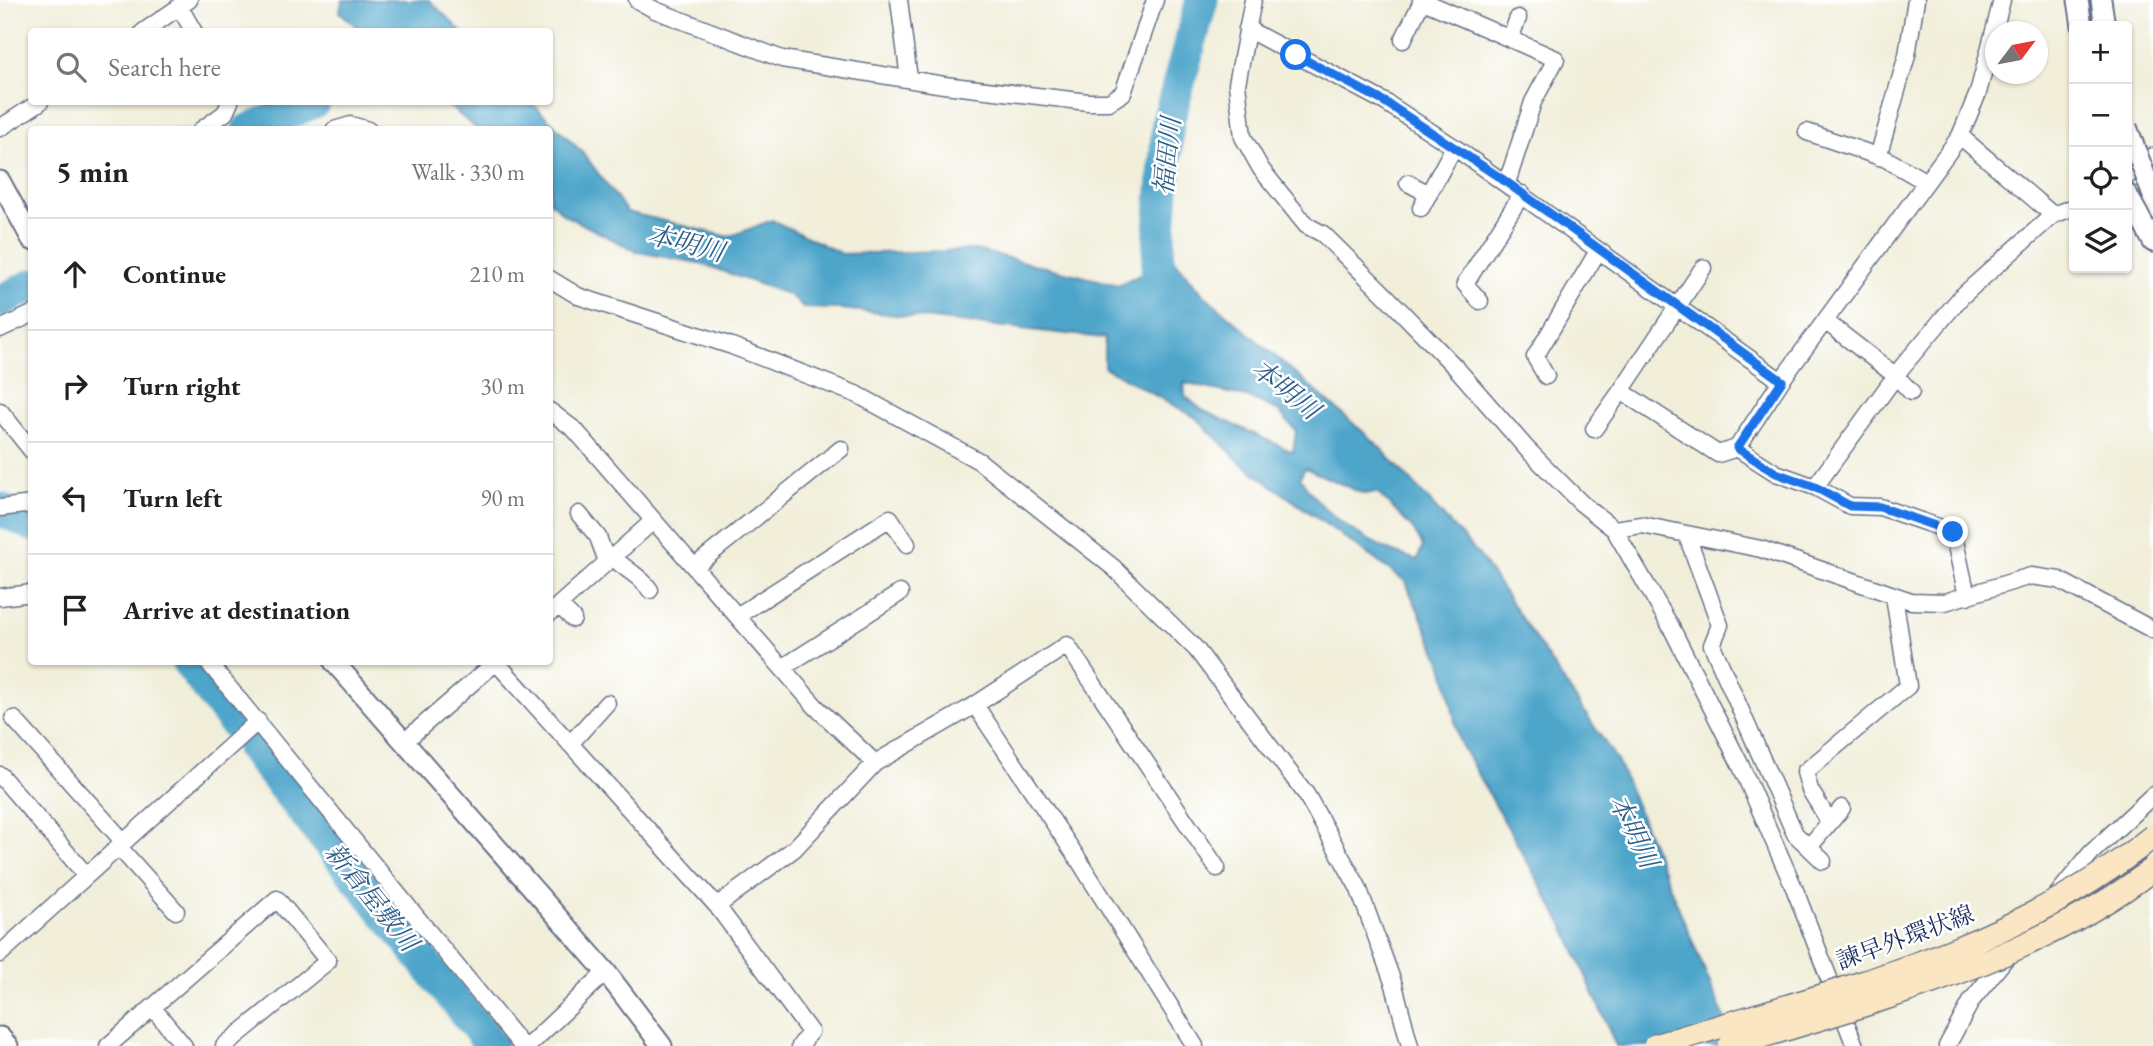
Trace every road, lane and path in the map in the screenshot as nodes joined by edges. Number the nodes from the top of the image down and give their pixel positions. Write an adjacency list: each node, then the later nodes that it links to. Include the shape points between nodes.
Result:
1 (636, 0): 19 (street, via 782,59)
2 (899, 0): 19 (street)
3 (1155, 0): 19 (street, via 1124,93 1109,102)
4 (1253, 0): 16 (street)
5 (1421, 0): 17 (street); 18 (street)
6 (1916, 0): 28 (street, via 1907,55)
7 (2002, 0): 25 (street, via 1978,93)
8 (2078, 0): 12 (street)
9 (2101, 0): 13 (street)
10 (184, 3): 14 (street); 15 (street)
11 (1518, 18): 17 (street)
12 (2081, 21)
13 (2104, 21)
14 (149, 28)
15 (193, 28)
16 (1247, 30): 27 (street, via 1385,102); 66 (street, via 1237,84 1243,136 1261,169 1306,225 1323,234 1385,295 1527,449)
17 (1510, 39): 34 (street, via 1556,59 1533,102)
18 (1403, 40)
19 (909, 79)
20 (35, 105): 23 (street)
21 (229, 105): 22 (street)
22 (207, 126)
23 (0, 128)
24 (1807, 132): 28 (street)
25 (1960, 136): 32 (street); 39 (street)
26 (2132, 140): 36 (street, bridge)
27 (1454, 147): 33 (street, via 1425,201); 34 (street)
28 (1878, 156): 32 (street)
29 (2153, 156): 30 (street)
30 (2132, 172)
31 (0, 181): 40 (street)
32 (1926, 182): 48 (street)
33 (1408, 183)
34 (1507, 183): 35 (street)
35 (1522, 194): 42 (street); 45 (street, via 1465,284)
36 (2153, 196)
37 (2132, 203): 41 (street)
38 (2069, 209): 39 (street)
39 (2053, 215): 51 (street, via 1961,297)
40 (28, 233)
41 (2153, 242)
42 (1598, 251): 46 (street); 50 (street, via 1535,357)
43 (1703, 268): 46 (street)
44 (553, 281): 121 (street, via 578,296 732,346 858,395 979,461 1114,568 1196,649 1306,794 1358,887 1394,985)
45 (1480, 302)
46 (1677, 308): 52 (street); 53 (street)
47 (28, 316): 49 (street)
48 (1825, 321): 51 (street); 52 (street)
49 (0, 329)
50 (1546, 376)
51 (1896, 376): 54 (street); 61 (street)
52 (1782, 381): 59 (street)
53 (1621, 391): 57 (street); 59 (street, via 1718,454)
54 (1911, 392)
55 (0, 411): 58 (street)
56 (553, 413): 65 (street, via 575,430)
57 (1594, 429)
58 (28, 446)
59 (1737, 448): 61 (street, via 1776,473)
60 (841, 449): 70 (street)
61 (1815, 487): 75 (street, via 1850,506 1880,507 1953,532)
62 (28, 504): 63 (street)
63 (0, 508)
64 (579, 514): 69 (street)
65 (653, 521): 69 (street); 70 (street)
66 (1614, 529): 67 (street, via 1642,525); 124 (street, via 1671,627 1740,764)
67 (1687, 536): 74 (street, via 1761,549); 100 (street, via 1720,625 1712,645 1795,834)
68 (907, 544): 78 (street, via 890,519)
69 (610, 560): 71 (street, via 641,576); 77 (street)
70 (694, 567): 78 (street)
71 (650, 590)
72 (900, 593): 85 (street)
73 (28, 594): 76 (street)
74 (1894, 596): 75 (street, via 1945,602); 96 (street, via 1908,686 1805,772)
75 (1967, 596): 80 (street, via 2031,576 2059,580)
76 (0, 597)
77 (554, 609): 79 (street)
78 (737, 616): 85 (street)
79 (573, 619)
80 (2153, 630)
81 (211, 665): 89 (street)
82 (337, 665): 90 (street)
83 (493, 665): 90 (street)
84 (499, 665): 91 (street)
85 (782, 668): 92 (street)
86 (607, 703): 91 (street)
87 (975, 705): 92 (street); 102 (street, via 1067,645); 120 (street)
88 (14, 719): 99 (street)
89 (258, 721): 99 (street); 116 (street)
90 (405, 741): 109 (street)
91 (570, 744): 106 (street)
92 (875, 763): 106 (street, via 794,849)
93 (0, 775): 104 (street)
94 (2153, 795): 97 (street)
95 (1842, 808): 96 (street)
96 (1829, 821): 100 (street)
97 (2114, 834): 105 (street); 125 (street, via 2091,853 1972,1000)
98 (2153, 836): 122 (main road, 諫早外環状線, bridge, via 2119,864 2025,920 1889,974)
99 (121, 844): 104 (street); 107 (street)
100 (1809, 847): 101 (street)
101 (1823, 861)
102 (1217, 868)
103 (2153, 869): 123 (main road, 諫早外環状線, bridge, via 2035,940 1897,994)
104 (86, 875): 108 (street)
105 (2153, 878)
106 (717, 906): 119 (street, via 810,1032)
107 (176, 911)
108 (0, 954)
109 (606, 972): 117 (street); 118 (street)
110 (152, 1008): 113 (street); 114 (street); 115 (street, via 277,899 328,961)
111 (0, 1037): 112 (street)
112 (8, 1046)
113 (108, 1046)
114 (184, 1046)
115 (224, 1046)
116 (522, 1046)
117 (528, 1046)
118 (663, 1046)
119 (800, 1046)
120 (1195, 1046)
121 (1410, 1046)
122 (1655, 1046)
123 (1730, 1046)
124 (1855, 1046)
125 (1947, 1046)

